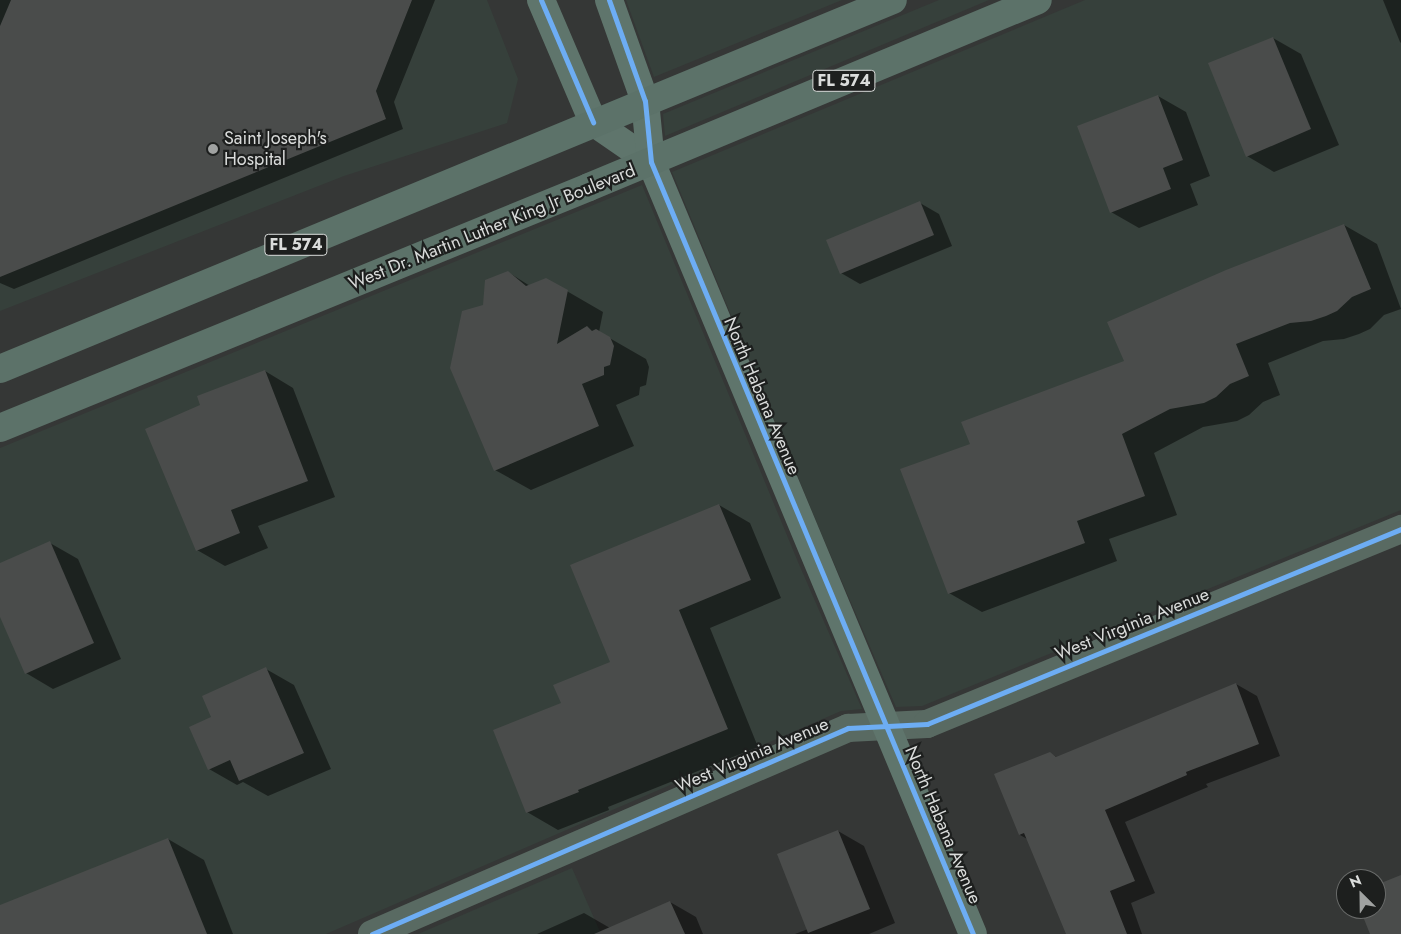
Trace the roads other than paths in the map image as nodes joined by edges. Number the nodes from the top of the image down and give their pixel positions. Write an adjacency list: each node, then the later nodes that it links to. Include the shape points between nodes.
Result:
1 (541, 0): 6 (street)
2 (609, 0): 5 (street, North Habana Avenue)
3 (893, 0): 5 (main road, FL 574)
4 (1038, 0): 7 (main road, West Dr. Martin Luther King Jr Boulevard / FL 574)
5 (645, 101): 6 (main road, FL 574); 7 (street, North Habana Avenue)
6 (593, 122): 7 (street); 8 (main road, FL 574)
7 (651, 162): 9 (main road, West Dr. Martin Luther King Jr Boulevard / FL 574); 11 (street, North Habana Avenue)
8 (0, 368)
9 (0, 428)
10 (1401, 529): 11 (street, West Virginia Avenue, via 927,724)
11 (886, 725): 12 (street, West Virginia Avenue, via 848,728); 13 (street, North Habana Avenue)
12 (372, 934)
13 (973, 934)

